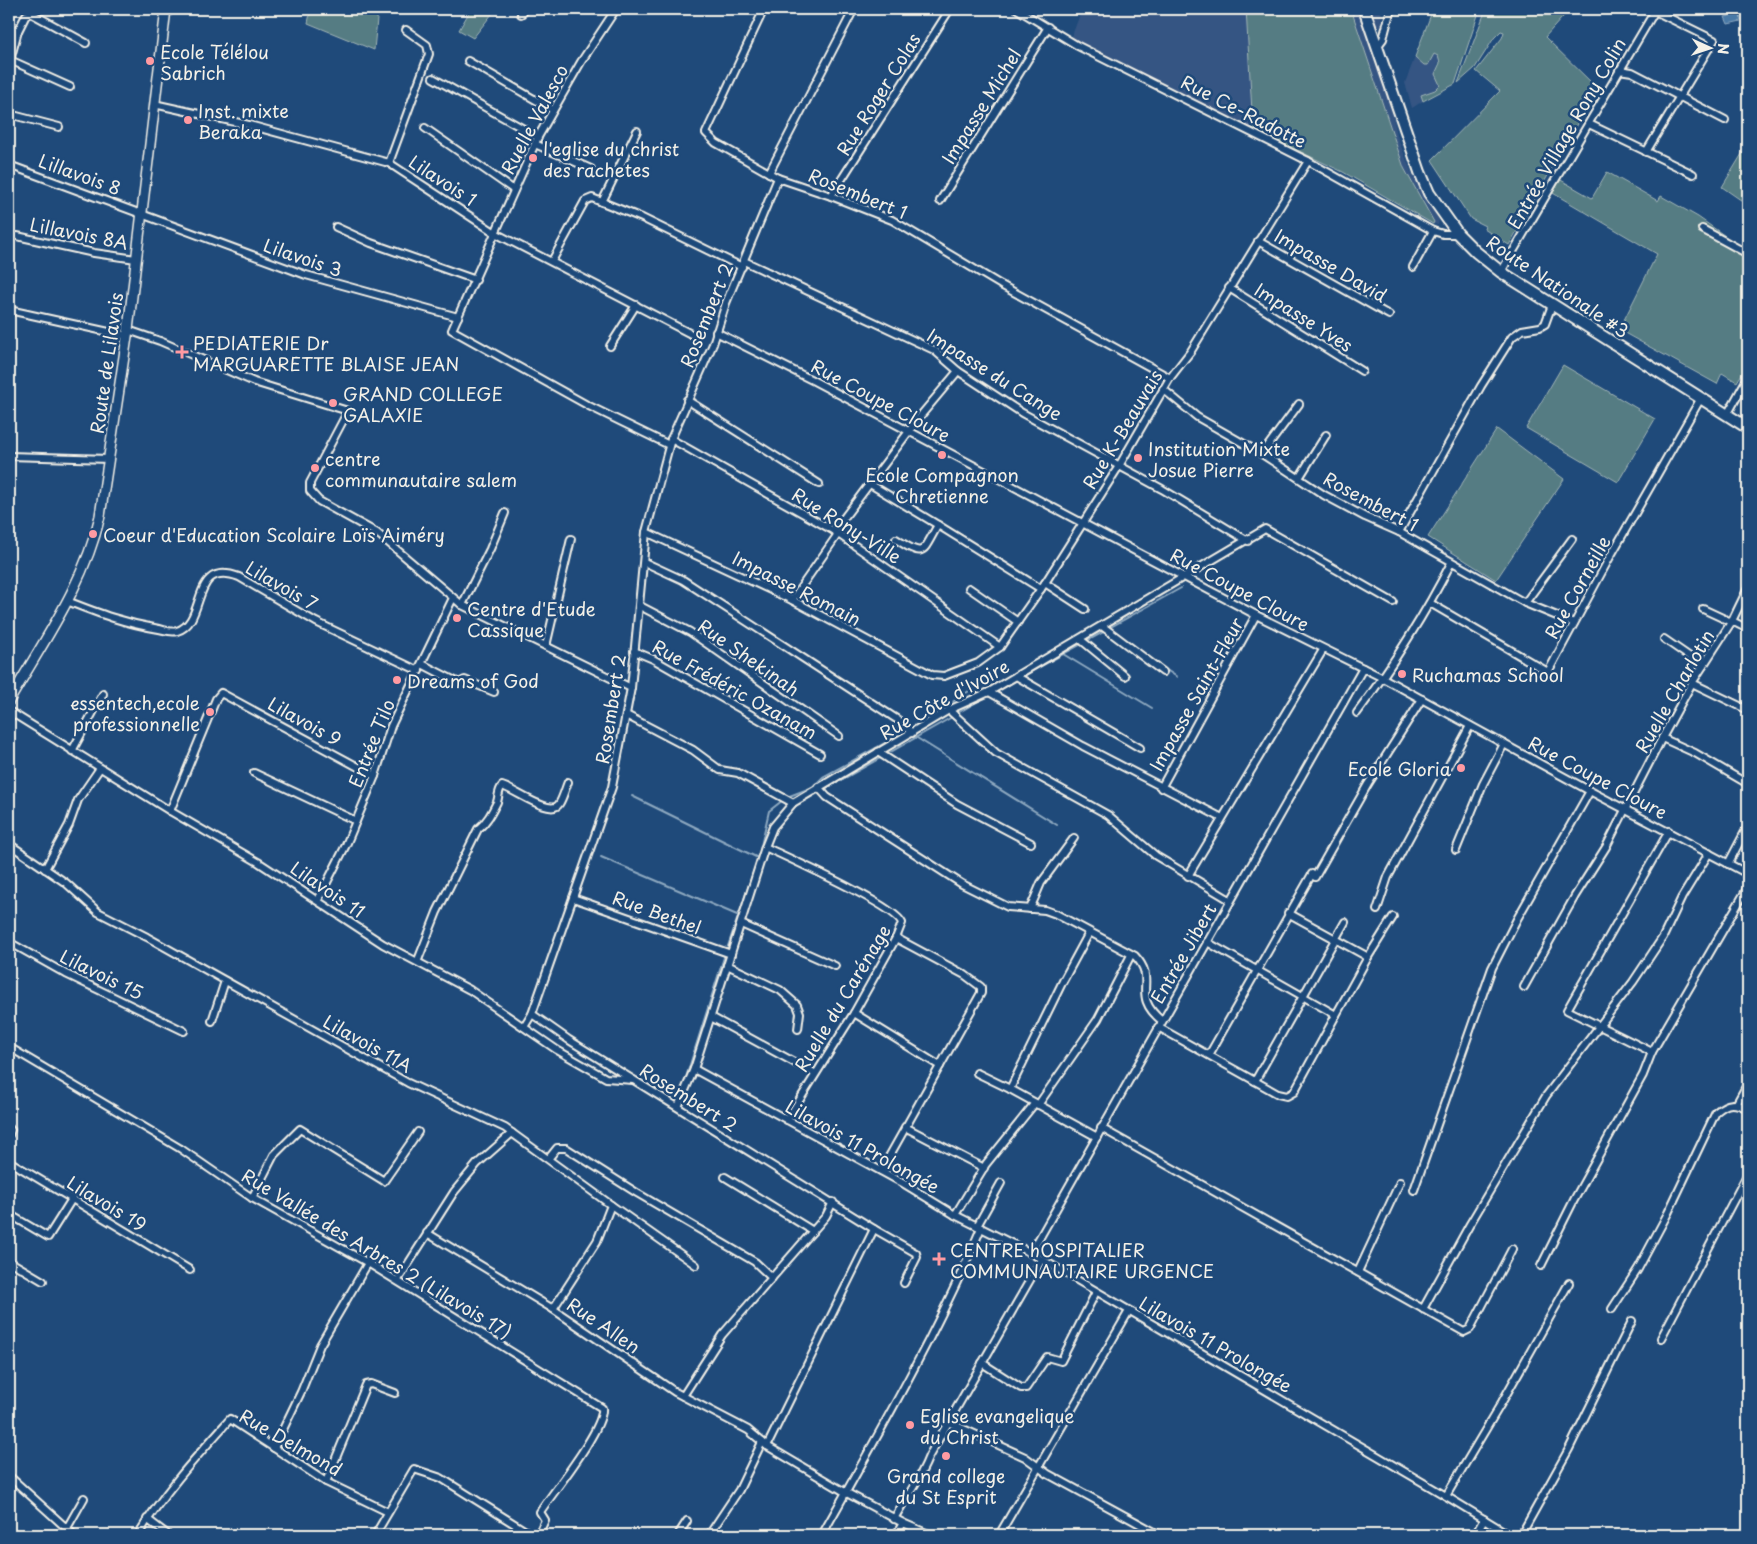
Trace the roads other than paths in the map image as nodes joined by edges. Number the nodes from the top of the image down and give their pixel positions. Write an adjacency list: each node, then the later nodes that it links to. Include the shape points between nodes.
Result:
1 (166, 9): 24 (main road, Route de Lilavois)
2 (526, 9): 11 (street)
3 (616, 9): 25 (street, Ruelle Valesco)
4 (764, 9): 39 (street, Rosembert 1, via 706,133 716,143)
5 (854, 9): 39 (street)
6 (950, 9): 43 (street, Rue Roger Colas)
7 (1017, 9): 13 (street, Rue Ce-Radotte)
8 (1364, 9): 17 (main road, Route Nationale #3)
9 (1391, 9): 17 (street, via 1383,39)
10 (1656, 10): 20 (street, Entrée Village Rony Colin); 23 (street, via 1714,40)
11 (521, 14)
12 (9, 27): 15 (street)
13 (1048, 27): 37 (street, Rue Ce-Radotte); 44 (street, Impasse Michel)
14 (406, 30): 35 (street, via 427,45 429,54)
15 (18, 31): 16 (street, via 26,15 31,14); 19 (street)
16 (86, 43)
17 (1377, 47): 51 (main road, Route Nationale #3, via 1420,172 1429,192)
18 (468, 61): 25 (street)
19 (10, 62): 22 (street)
20 (1619, 70): 23 (street, via 1632,72); 28 (street, Entrée Village Rony Colin)
21 (433, 78): 32 (street)
22 (70, 87)
23 (1679, 98): 27 (street); 34 (street)
24 (154, 104): 35 (street, Lilavois 1); 46 (main road, Route de Lilavois)
25 (553, 110): 32 (street, Ruelle Valesco)
26 (9, 114): 29 (street)
27 (1725, 120)
28 (1589, 124): 34 (street); 59 (street, Entrée Village Rony Colin)
29 (59, 127)
30 (424, 128): 42 (street)
31 (637, 131): 45 (street)
32 (538, 137): 33 (street, Ruelle Valesco)
33 (535, 144): 38 (street); 42 (street, Ruelle Valesco)
34 (1646, 152): 40 (street)
35 (389, 163): 50 (street, Lilavois 1)
36 (9, 165): 46 (street, Lillavois 8)
37 (1305, 166): 49 (street, Rue Ce-Radotte); 53 (street, Rue K-Beauvais)
38 (592, 169)
39 (770, 173): 41 (street, Rosembert 1)
40 (1692, 174)
41 (778, 178): 43 (street, Rosembert 1); 57 (street, Rosembert 2)
42 (514, 190): 50 (street, Ruelle Valesco)
43 (831, 196): 75 (street, Rosembert 1, via 892,220)
44 (940, 201)
45 (602, 202): 56 (street, via 592,198 585,201); 57 (street, Impasse du Cange)
46 (141, 212): 55 (main road, Route de Lilavois); 66 (street, Lilavois 3, via 306,275)
47 (336, 227): 60 (street, via 371,243)
48 (1702, 229): 54 (street)
49 (1433, 231): 51 (street, Rue Ce-Radotte); 58 (street)
50 (497, 234): 56 (street, Lilavois 1); 60 (street, Ruelle Valesco)
51 (1458, 234): 59 (main road, Route Nationale #3)
52 (17, 236): 55 (street, Lillavois 8A)
53 (1258, 241): 61 (street, Rue K-Beauvais); 65 (street, Impasse David)
54 (1748, 254)
55 (136, 259): 69 (main road, Route de Lilavois)
56 (552, 261): 62 (street, Lilavois 1)
57 (743, 264): 68 (street, Rosembert 2); 72 (street, Impasse du Cange, via 934,350)
58 (1413, 267)
59 (1501, 272): 63 (main road, Route Nationale #3)
60 (476, 280): 66 (street, Ruelle Valesco)
61 (1229, 288): 73 (street, Impasse Yves); 75 (street, Rue K-Beauvais)
62 (636, 305): 70 (street, Lilavois 1); 71 (street)
63 (1552, 305): 77 (main road, Route Nationale #3); 96 (street, via 1545,324 1540,328 1522,330 1512,337)
64 (9, 310): 69 (street)
65 (1389, 315)
66 (458, 318): 67 (street, Ruelle Valesco)
67 (452, 330): 84 (street, Rue Rony-Ville, via 589,406)
68 (716, 332): 78 (street, Rosembert 2); 82 (street, Rue Coupe Cloure)
69 (127, 333): 87 (main road, Route de Lilavois); 109 (street, via 160,341 254,382 348,411 310,484 310,491 319,501 378,533)
70 (693, 335)
71 (610, 346)
72 (958, 371): 82 (street); 88 (street, Impasse du Cange, via 1022,413)
73 (1362, 371)
74 (1748, 376): 80 (street)
75 (1170, 378): 76 (street, Rue K-Beauvais)
76 (1163, 389): 85 (street, Rosembert 1, via 1198,417); 88 (street, Rue K-Beauvais)
77 (1701, 398): 80 (main road, Route Nationale #3); 122 (street, Rue Corneille)
78 (687, 400): 84 (street, Rosembert 2); 90 (street)
79 (1299, 404): 85 (street)
80 (1727, 415): 81 (main road, Route Nationale #3)
81 (1748, 428)
82 (909, 432): 91 (street); 93 (street, Rue Coupe Cloure)
83 (1326, 434): 89 (street)
84 (670, 442): 95 (street, Rosembert 2); 97 (street, Rue Rony-Ville)
85 (1262, 454): 89 (street, Rosembert 1)
86 (9, 456): 87 (street)
87 (110, 459): 111 (main road, Route de Lilavois, via 95,540)
88 (1118, 466): 93 (street, Rue K-Beauvais); 101 (street, Impasse du Cange)
89 (1299, 478): 96 (street, Rosembert 1, via 1365,518)
90 (819, 484)
91 (870, 484): 94 (street); 97 (street)
92 (505, 513): 115 (street)
93 (1082, 523): 104 (street, Rue Coupe Cloure); 105 (street, Rue K-Beauvais)
94 (938, 525): 99 (street, via 926,548 920,551 914,551); 108 (street)
95 (646, 532): 102 (street, Rosembert 2); 110 (street, Impasse Romain)
96 (1399, 532): 103 (street, Rosembert 1)
97 (836, 533): 110 (street); 128 (street, Rue Rony-Ville)
98 (571, 539): 127 (street)
99 (896, 539)
100 (1572, 539): 113 (street)
101 (1248, 541): 104 (street, Rue Côte d'Ivoire); 112 (street, Rue Côte d'Ivoire, via 1265,530)
102 (644, 562): 116 (street, Rosembert 2); 153 (street, via 683,580 898,720)
103 (1451, 563): 113 (street, Rosembert 1); 114 (street)
104 (1187, 577): 119 (street, Rue Coupe Cloure); 123 (street, Rue Côte d'Ivoire)
105 (1045, 583): 108 (street, Rue K-Beauvais); 117 (street)
106 (969, 588): 120 (street)
107 (1748, 588): 121 (street, Ruelle Charlotin)
108 (1041, 589): 120 (street, Rue K-Beauvais)
109 (453, 598): 115 (street); 131 (street, Entrée Tilo)
110 (792, 600): 136 (street, Impasse Romain)
111 (67, 601): 134 (street, Lilavois 7, via 125,623 176,632 184,628 194,612 208,580 218,573 228,573 316,622); 146 (main road, Route de Lilavois)
112 (1393, 602)
113 (1525, 603): 122 (street, Rosembert 1)
114 (1430, 604): 122 (street, Rue Corneille, via 1548,672); 139 (street)
115 (462, 605): 127 (street)
116 (640, 606): 130 (street, Rosembert 2); 154 (street, Rue Shekinah, via 690,632)
117 (1085, 609)
118 (1702, 609): 121 (street)
119 (1256, 615): 129 (street, Rue Coupe Cloure); 167 (street, Impasse Saint-Fleur)
120 (1018, 622): 128 (street, Rue K-Beauvais)
121 (1731, 622): 124 (street); 132 (street, Ruelle Charlotin)
122 (1574, 623)
123 (1102, 626): 125 (street, Rue Côte d'Ivoire); 135 (street)
124 (1748, 629)
125 (1080, 639): 137 (street, Rue Côte d'Ivoire); 138 (street)
126 (1664, 639): 132 (street)
127 (546, 646): 141 (street)
128 (1000, 648): 136 (street, Rue K-Beauvais, via 978,663 944,676)
129 (1323, 650): 133 (street, Rue Coupe Cloure); 172 (street)
130 (634, 651): 141 (street, Rosembert 2); 160 (street, Rue Frédéric Ozanam)
131 (422, 664): 134 (street, Entrée Tilo); 142 (street, via 459,683 465,680)
132 (1703, 666): 140 (street, Ruelle Charlotin)
133 (1363, 668): 139 (street, Rue Coupe Cloure); 189 (street, Entrée Jibert)
134 (419, 671): 163 (street, Entrée Tilo, via 391,726)
135 (1163, 672)
136 (932, 675)
137 (1016, 676): 143 (street, Rue Côte d'Ivoire); 157 (street)
138 (1125, 676)
139 (1383, 678): 145 (street, Rue Coupe Cloure); 150 (street)
140 (1692, 684): 148 (street); 155 (street, Ruelle Charlotin)
141 (631, 688): 151 (street, Rosembert 2)
142 (494, 692)
143 (989, 692): 147 (street, Rue Côte d'Ivoire); 167 (street)
144 (103, 694): 158 (street)
145 (1422, 699): 152 (street, Rue Coupe Cloure); 192 (street)
146 (9, 701)
147 (949, 710): 153 (street, Rue Côte d'Ivoire); 185 (street, via 996,753 1108,815 1156,856)
148 (1748, 710)
149 (9, 711): 158 (street, Lilavois 11)
150 (1357, 713)
151 (626, 714): 169 (street, via 693,750 720,770 738,773); 187 (street, Rosembert 2, via 612,787)
152 (1470, 726): 156 (street, Rue Coupe Cloure); 191 (street, via 1388,877)
153 (912, 733): 159 (street, Rue Côte d'Ivoire)
154 (839, 736)
155 (1662, 738): 165 (street); 170 (street, Ruelle Charlotin)
156 (1504, 744): 168 (street, Rue Coupe Cloure); 180 (street, via 1479,793)
157 (1140, 748)
158 (72, 751): 161 (street, Lilavois 11)
159 (878, 752): 166 (street, Rue Côte d'Ivoire); 177 (street, via 957,804)
160 (820, 754)
161 (100, 768): 171 (street, Lilavois 11); 183 (street, via 78,800 69,825)
162 (254, 772): 173 (street)
163 (375, 776): 171 (street, Lilavois 9, via 221,693); 173 (street, Entrée Tilo)
164 (568, 782): 204 (street, via 559,806 554,808 546,808 502,786 498,799 478,829 444,896)
165 (1748, 784)
166 (818, 787): 169 (street, Rue Côte d'Ivoire); 190 (street, via 962,884 1008,907)
167 (1161, 788): 172 (street)
168 (1590, 791): 170 (street, Rue Coupe Cloure); 252 (street, via 1516,919 1492,968)
169 (791, 802): 179 (street, Rue Côte d'Ivoire, via 773,827)
170 (1626, 808): 175 (street, Rue Coupe Cloure); 209 (street, Ruelle Charlotin)
171 (170, 811): 188 (street, Lilavois 11)
172 (1222, 818): 185 (street)
173 (356, 821): 188 (street, Entrée Tilo)
174 (1748, 826): 182 (street)
175 (1669, 832): 181 (street, Rue Coupe Cloure); 217 (street, via 1567,1010)
176 (1074, 838): 190 (street, via 1041,883)
177 (1031, 843)
178 (9, 844): 183 (street, Lilavois 11A)
179 (765, 847): 195 (street, Rue Côte d'Ivoire); 197 (street, Ruelle du Carénage, via 898,915 902,923)
180 (1456, 850)
181 (1709, 853): 182 (street, Rue Coupe Cloure); 217 (street, via 1654,950)
182 (1728, 864): 184 (street, Rue Coupe Cloure)
183 (45, 869): 208 (street, Lilavois 11A, via 98,912)
184 (1748, 874)
185 (1188, 876): 189 (street)
186 (1748, 887): 222 (street)
187 (573, 898): 201 (street, Rue Bethel); 212 (street, Rosembert 2)
188 (318, 900): 204 (street, Lilavois 11, via 383,944)
189 (1230, 900): 200 (street, Entrée Jibert)
190 (1030, 909): 196 (street, via 1056,914)
191 (1377, 910)
192 (1288, 913): 198 (street); 207 (street)
193 (1393, 918): 203 (street)
194 (1345, 922): 198 (street)
195 (741, 924): 201 (street, Rue Côte d'Ivoire); 206 (street)
196 (1089, 932): 202 (street); 231 (street)
197 (896, 938): 211 (street, Ruelle du Carénage); 224 (street, via 981,987)
198 (1335, 939): 203 (street); 210 (street)
199 (9, 942): 220 (street, Lilavois 15, via 66,974)
200 (1207, 942): 207 (street); 216 (street, Entrée Jibert)
201 (731, 954): 205 (street, Rue Côte d'Ivoire)
202 (1131, 955): 216 (street, via 1142,964 1144,1001); 233 (street, via 1098,1019)
203 (1368, 956): 213 (street)
204 (418, 960): 218 (street, Lilavois 11)
205 (727, 965): 214 (street, Rue Côte d'Ivoire); 219 (street, via 780,990 797,1005 800,1013)
206 (835, 966)
207 (1257, 970): 210 (street); 223 (street)
208 (224, 981): 215 (street); 241 (street, Lilavois 11A, via 408,1083)
209 (1524, 987)
210 (1302, 996): 213 (street); 229 (street)
211 (854, 1013): 224 (street); 226 (street, Ruelle du Carénage)
212 (532, 1014): 218 (street); 228 (street, Rosembert 2)
213 (1336, 1015): 229 (street, via 1290,1096 1278,1094)
214 (711, 1016): 225 (street, Rue Côte d'Ivoire); 226 (street)
215 (212, 1021)
216 (1160, 1024): 223 (street); 239 (street, Entrée Jibert)
217 (1601, 1025): 222 (street); 279 (street, via 1546,1096)
218 (524, 1027): 228 (street, Lilavois 11, via 606,1078)
219 (798, 1029)
220 (184, 1031)
221 (9, 1047): 253 (street, Rue Vallée des Arbres 2 (Lilavois 17), via 181,1149)
222 (1652, 1052): 269 (street, via 1643,1075)
223 (1209, 1055): 229 (street)
224 (940, 1066): 237 (street)
225 (694, 1070): 234 (street, Rue Côte d'Ivoire); 236 (street, Lilavois 11 Prolongée)
226 (814, 1074): 236 (street, Ruelle du Carénage)
227 (977, 1074): 231 (street)
228 (634, 1080): 234 (street, Rosembert 2)
229 (1255, 1081)
230 (1748, 1083): 232 (street)
231 (1010, 1089): 233 (street)
232 (1737, 1103): 235 (street); 280 (street, via 1726,1104 1716,1112 1638,1270)
233 (1036, 1104): 243 (street); 246 (street)
234 (678, 1107): 255 (street, Rosembert 2)
235 (1748, 1109)
236 (787, 1120): 247 (street, Lilavois 11 Prolongée)
237 (905, 1127): 246 (street); 247 (street)
238 (9, 1128): 242 (street)
239 (1101, 1128): 243 (street, Entrée Jibert); 271 (street)
240 (418, 1132): 253 (street, via 384,1181 300,1129 274,1155)
241 (512, 1133): 244 (street, Lilavois 11A); 262 (street, via 477,1164)
242 (9, 1135)
243 (1097, 1137): 264 (street, Entrée Jibert)
244 (549, 1158): 256 (street, Lilavois 11A); 272 (street, via 557,1148 566,1148 755,1262)
245 (9, 1161): 254 (street, Lilavois 19)
246 (984, 1168): 258 (street)
247 (881, 1171): 258 (street, Lilavois 11 Prolongée)
248 (1748, 1174): 283 (street)
249 (724, 1177): 261 (street)
250 (1400, 1182): 271 (street)
251 (1000, 1183): 259 (street)
252 (1414, 1190)
253 (252, 1198): 267 (street, Rue Vallée des Arbres 2 (Lilavois 17))
254 (72, 1199): 257 (street, via 48,1236); 270 (street, Lilavois 19)
255 (832, 1202): 260 (street, Rosembert 2); 261 (street, via 826,1216)
256 (611, 1205): 268 (street, Lilavois 11A); 278 (street, via 597,1241)
257 (9, 1214)
258 (955, 1215): 259 (street, Lilavois 11 Prolongée)
259 (979, 1227): 264 (street, Lilavois 11 Prolongée); 293 (street, via 960,1278 889,1418)
260 (874, 1229): 275 (street, Rosembert 2, via 916,1253); 288 (street)
261 (813, 1230): 272 (street)
262 (427, 1233): 273 (street); 278 (street, Rue Allen)
263 (1512, 1249): 279 (street, via 1468,1331 1461,1331)
264 (1031, 1253): 265 (street, Lilavois 11 Prolongée)
265 (1042, 1259): 277 (street, Lilavois 11 Prolongée); 284 (street)
266 (9, 1261): 274 (street)
267 (368, 1263): 273 (street, Rue Vallée des Arbres 2 (Lilavois 17)); 289 (street, via 320,1345)
268 (696, 1265)
269 (1541, 1266)
270 (190, 1270)
271 (1358, 1272): 279 (street)
272 (772, 1278): 286 (street, via 722,1335)
273 (398, 1280): 308 (street, Rue Vallée des Arbres 2 (Lilavois 17), via 602,1408 603,1413 590,1441 540,1512 545,1520)
274 (43, 1281)
275 (904, 1283)
276 (1569, 1283): 294 (street)
277 (1096, 1292): 281 (street, Lilavois 11 Prolongée); 284 (street, via 1061,1361 1047,1356 1026,1388)
278 (553, 1309): 286 (street, Rue Allen)
279 (1423, 1309)
280 (1612, 1309)
281 (1129, 1311): 290 (street); 294 (street, Lilavois 11 Prolongée)
282 (1632, 1321): 318 (street, via 1569,1449)
283 (1661, 1338)
284 (982, 1363): 287 (street)
285 (395, 1393): 292 (street, via 366,1385)
286 (682, 1396): 288 (street, Rue Allen, via 748,1430)
287 (948, 1422): 290 (street); 298 (street, via 928,1456 917,1484)
288 (764, 1444): 293 (street, Rue Allen); 310 (street)
289 (274, 1448): 292 (street, Rue Delmond); 297 (street, Rue Delmond, via 230,1419 189,1464)
290 (1038, 1465): 314 (street); 315 (street, via 1048,1474)
291 (9, 1476): 302 (street)
292 (326, 1482): 296 (street, Rue Delmond)
293 (845, 1492): 298 (street, Rue Allen); 311 (street)
294 (1446, 1496): 299 (street, Lilavois 11 Prolongée)
295 (84, 1498): 302 (street)
296 (388, 1512): 306 (street); 307 (street, via 414,1469 441,1478)
297 (147, 1518): 304 (street, Rue Delmond); 305 (street)
298 (894, 1519): 301 (street, Rue Allen)
299 (1484, 1519): 316 (street); 317 (street, Lilavois 11 Prolongée)
300 (687, 1521): 309 (street)
301 (903, 1523): 312 (street); 313 (street, Rue Allen)
302 (67, 1528): 303 (street)
303 (74, 1535)
304 (138, 1535)
305 (168, 1535)
306 (375, 1535)
307 (532, 1535)
308 (538, 1535)
309 (678, 1535)
310 (709, 1535)
311 (822, 1535)
312 (896, 1535)
313 (932, 1535)
314 (999, 1535)
315 (1160, 1535)
316 (1475, 1535)
317 (1510, 1535)
318 (1521, 1535)

